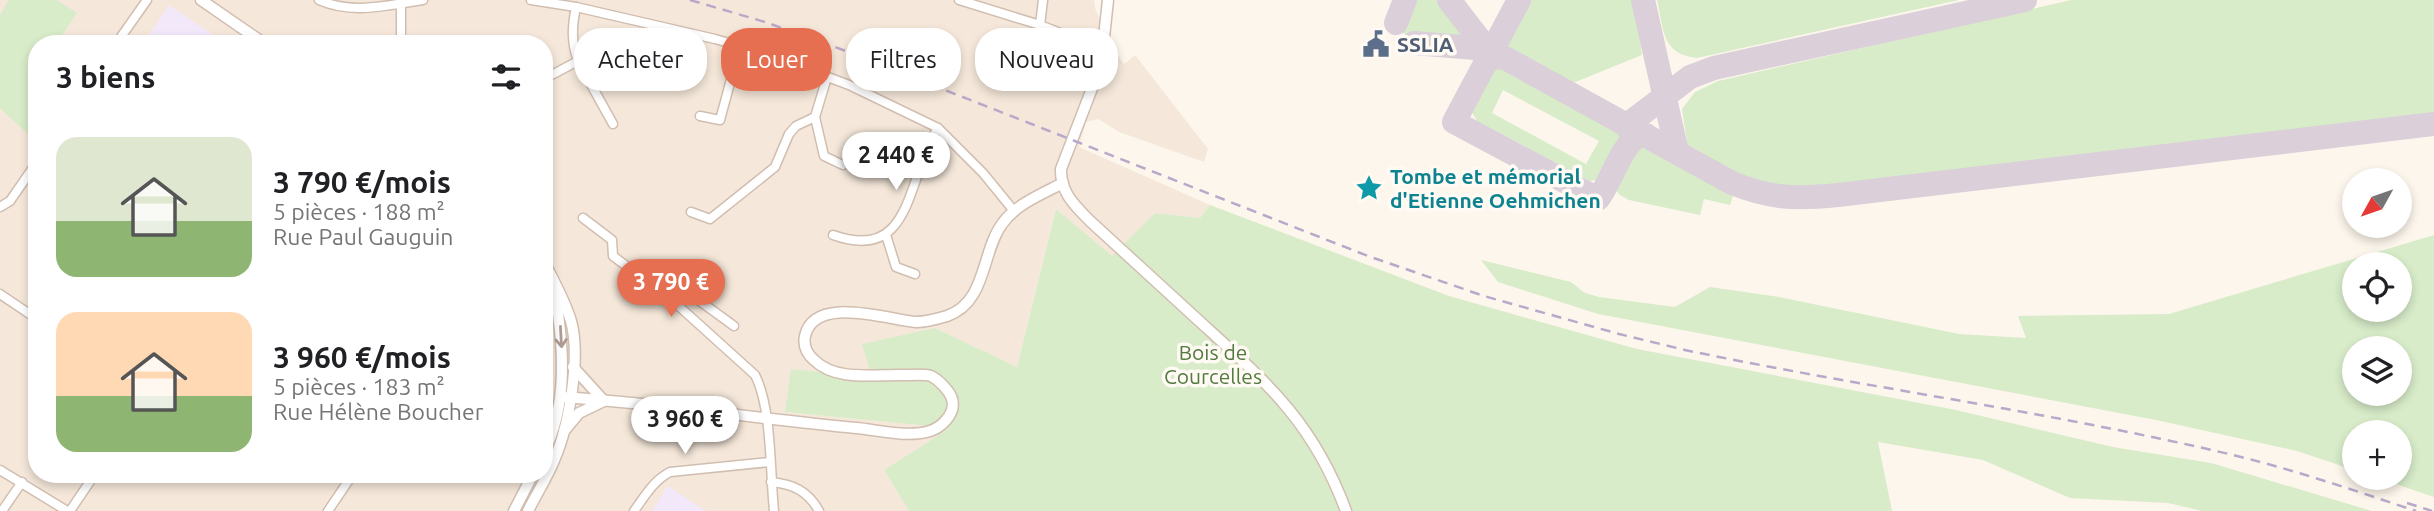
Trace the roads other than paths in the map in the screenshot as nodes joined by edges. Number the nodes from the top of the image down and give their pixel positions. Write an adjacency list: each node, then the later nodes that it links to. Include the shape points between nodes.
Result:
1 (147, 0): 14 (street)
2 (201, 0): 15 (street)
3 (319, 0): 9 (street, via 366,9)
4 (423, 0): 9 (street)
5 (531, 0): 10 (street)
6 (958, 0): 11 (street)
7 (1042, 0): 11 (street)
8 (1108, 0): 13 (street)
9 (401, 3): 16 (street)
10 (576, 7): 17 (street); 18 (street)
11 (1040, 25): 12 (street)
12 (1048, 28)
13 (1106, 28)
14 (122, 35)
15 (252, 35)
16 (401, 35)
17 (721, 41)
18 (574, 49)
19 (574, 63): 20 (street)
20 (553, 74)
21 (832, 78): 29 (street)
22 (595, 91): 28 (street)
23 (728, 91): 26 (street, via 720,120)
24 (822, 91): 27 (street)
25 (1092, 91): 32 (street, via 1061,169)
26 (700, 116)
27 (814, 117): 30 (street, via 824,156); 35 (street, via 789,134 775,167 710,219)
28 (613, 124)
29 (938, 128): 34 (street); 38 (street, via 900,218)
30 (843, 165)
31 (28, 175): 33 (street, via 10,201)
32 (1063, 183): 34 (street); 69 (street, via 1070,200 1090,221 1285,403 1323,459)
33 (0, 207)
34 (1014, 211): 49 (street, via 998,231 974,294 954,314 915,322 833,313 809,326 805,337 809,356 828,372 932,376 950,394 953,405 942,425 906,433)
35 (691, 212)
36 (583, 218): 43 (street, via 612,240 613,256)
37 (833, 235): 38 (street, via 867,243)
38 (886, 235): 39 (street, via 896,267)
39 (915, 274)
40 (553, 279): 46 (street, via 570,321)
41 (553, 283): 47 (street, one-way to 47)
42 (0, 294): 44 (street)
43 (672, 300): 45 (street, via 686,291); 49 (street, via 755,375)
44 (28, 313)
45 (734, 326)
46 (573, 367): 47 (street); 48 (street)
47 (565, 397): 48 (street); 50 (street); 51 (street)
48 (604, 401): 49 (street); 50 (street, via 579,413)
49 (766, 419): 53 (street)
50 (563, 431): 52 (street)
51 (553, 434)
52 (553, 462)
53 (770, 463): 56 (street); 66 (street, via 670,472 649,489)
54 (0, 470): 55 (street)
55 (22, 482): 61 (street); 62 (street)
56 (771, 482): 67 (street); 68 (street, via 797,488)
57 (89, 483): 62 (street)
58 (347, 483): 63 (street)
59 (528, 483): 64 (street)
60 (542, 483): 65 (street)
61 (2, 511)
62 (69, 511)
63 (328, 511)
64 (514, 511)
65 (528, 511)
66 (634, 511)
67 (774, 511)
68 (819, 511)
69 (1346, 511)

